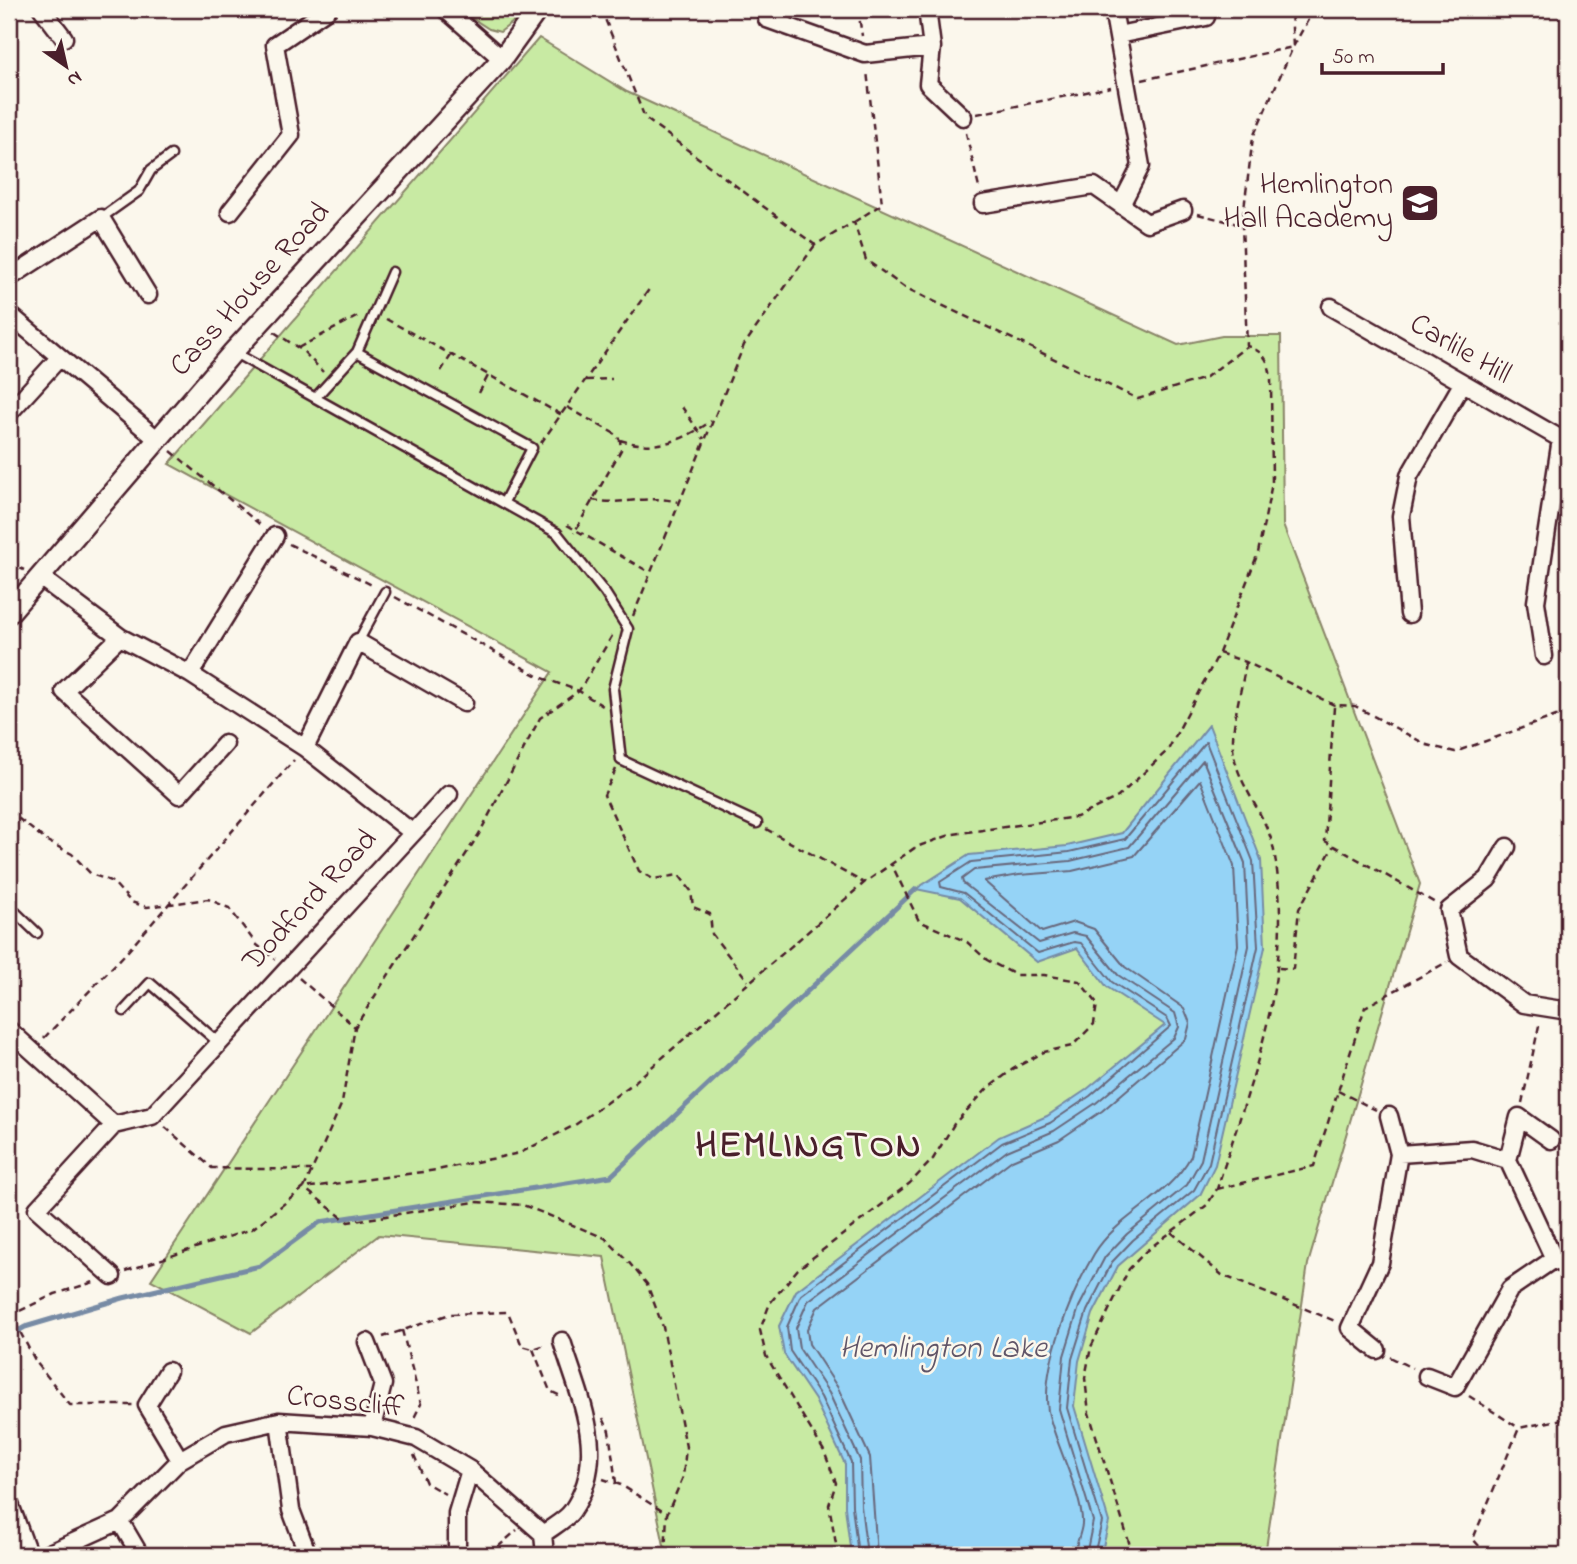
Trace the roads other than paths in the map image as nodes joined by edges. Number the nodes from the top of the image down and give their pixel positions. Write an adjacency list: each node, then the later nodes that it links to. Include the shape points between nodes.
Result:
1 (42, 9): 10 (street)
2 (328, 9): 18 (street, via 275,45 291,135)
3 (444, 9): 12 (street)
4 (538, 9): 12 (street, Cass House Road)
5 (766, 9): 11 (street, via 767,19 865,54)
6 (928, 9): 11 (street)
7 (1114, 9): 9 (street)
8 (1205, 9): 9 (street, via 1206,17)
9 (1118, 35): 15 (street, via 1141,166)
10 (64, 38)
11 (932, 47): 13 (street, via 928,84)
12 (502, 59): 25 (street, Cass House Road)
13 (963, 117)
14 (171, 155): 19 (lane, via 151,170 139,191)
15 (1122, 203): 16 (street, via 1094,186); 17 (street, via 1147,223)
16 (983, 204)
17 (1183, 210)
18 (230, 212)
19 (100, 219): 21 (street); 22 (street)
20 (391, 272): 26 (lane)
21 (9, 278)
22 (148, 295)
23 (1331, 307): 28 (street, Carlile Hill)
24 (9, 313): 27 (street)
25 (233, 352): 29 (lane); 32 (street, Cass House Road)
26 (356, 352): 29 (lane); 33 (lane, via 532,448)
27 (60, 356): 30 (street); 32 (street)
28 (1462, 384): 31 (street, Carlile Hill); 38 (street, via 1409,476 1401,516)
29 (316, 397): 33 (lane)
30 (9, 413)
31 (1565, 438): 41 (street, Carlile Hill, via 1536,602)
32 (158, 440): 35 (street, Cass House Road)
33 (504, 502): 47 (lane, via 557,533 628,629 613,689 621,760)
34 (275, 537): 42 (street)
35 (40, 577): 37 (street, Cass House Road); 39 (street, Dodford Road)
36 (385, 592): 40 (lane)
37 (9, 613)
38 (1409, 614)
39 (120, 637): 42 (street, Dodford Road); 44 (street, via 64,691 179,795)
40 (358, 642): 43 (street); 45 (street)
41 (1544, 656)
42 (190, 674): 45 (street, Dodford Road)
43 (464, 703)
44 (225, 744)
45 (305, 748): 48 (street, Dodford Road)
46 (449, 794): 48 (street)
47 (757, 823)
48 (413, 833): 55 (street, Dodford Road)
49 (1507, 847): 52 (street, via 1489,879 1449,910 1459,956 1524,1004)
50 (9, 906): 51 (lane)
51 (37, 933)
52 (1568, 1011)
53 (124, 1012): 55 (lane, via 150,983)
54 (9, 1030): 57 (street)
55 (219, 1042): 57 (street, Dodford Road, via 152,1116)
56 (1389, 1116): 59 (street)
57 (114, 1125): 63 (street, via 37,1209)
58 (1551, 1140): 60 (street, via 1519,1117)
59 (1399, 1154): 60 (street, via 1472,1149); 66 (street, via 1380,1264 1350,1328)
60 (1508, 1160): 61 (street)
61 (1554, 1259): 62 (street); 68 (street, via 1510,1289 1454,1387)
62 (1568, 1268)
63 (112, 1276)
64 (562, 1341): 75 (street, via 593,1443 590,1475 572,1512)
65 (367, 1342): 70 (street, via 383,1384)
66 (1377, 1350)
67 (168, 1371): 71 (street, via 147,1405)
68 (1427, 1376)
69 (279, 1421): 70 (street, Crosscliff); 71 (street, Crosscliff, via 226,1433); 79 (street, via 291,1510)
70 (372, 1427): 72 (street, Crosscliff, via 416,1438)
71 (180, 1460): 74 (street, Crosscliff)
72 (470, 1470): 75 (street, Crosscliff); 80 (street, via 457,1513)
73 (9, 1506): 76 (street)
74 (120, 1521): 77 (street, Crosscliff); 78 (street)
75 (543, 1534): 81 (street)
76 (27, 1555)
77 (45, 1555)
78 (140, 1555)
79 (308, 1555)
80 (457, 1555)
81 (545, 1555)

